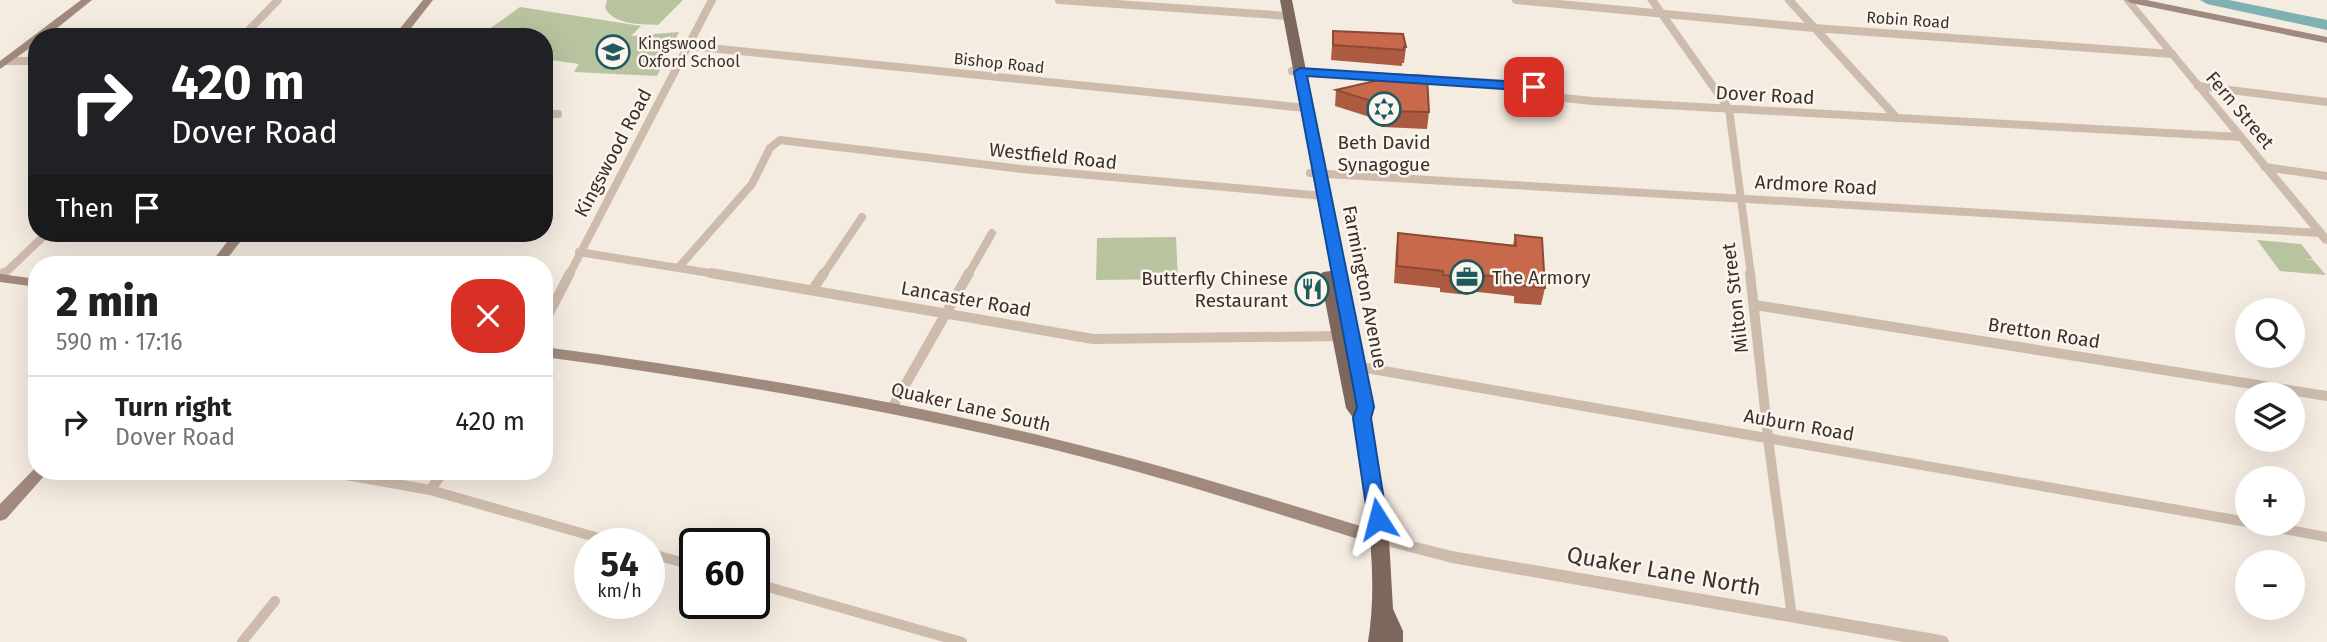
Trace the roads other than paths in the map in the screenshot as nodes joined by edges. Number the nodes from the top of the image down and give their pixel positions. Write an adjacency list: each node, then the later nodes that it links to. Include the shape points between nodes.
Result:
1 (87, 0): 14 (main road)
2 (278, 0): 15 (street)
3 (428, 0): 16 (main road)
4 (712, 0): 20 (street, Kingswood Road)
5 (1059, 0): 13 (street)
6 (1278, 0): 13 (main road, Farmington Avenue)
7 (1286, 0): 13 (main road, Farmington Avenue)
8 (1516, 0): 12 (street, Robin Road)
9 (1652, 0): 12 (street, Milton Street)
10 (1789, 0): 17 (street)
11 (2129, 0): 18 (main road); 21 (street, Fern Street)
12 (1662, 14): 17 (street, Robin Road); 28 (street, Milton Street)
13 (1285, 15): 24 (main road, Farmington Avenue)
14 (50, 28)
15 (251, 28)
16 (405, 28)
17 (1814, 28): 21 (street, Robin Road); 31 (street)
18 (2327, 40)
19 (28, 45): 23 (main road)
20 (690, 46): 27 (street, Bishop Road); 43 (street, Kingswood Road)
21 (2172, 54): 25 (street, Fern Street)
22 (28, 62): 23 (street)
23 (4, 63)
24 (1296, 71): 27 (main road, Farmington Avenue); 28 (street, Dover Road, via 1517,84 1573,100)
25 (2198, 86): 26 (street); 32 (street, Fern Street)
26 (2327, 102)
27 (1302, 108): 34 (main road, Farmington Avenue)
28 (1729, 109): 31 (street, Dover Road); 37 (street, Milton Street)
29 (553, 114): 30 (street)
30 (558, 114)
31 (1896, 117): 32 (street, Dover Road)
32 (2240, 137): 33 (street, Fern Street)
33 (2266, 167): 35 (street); 40 (street, Fern Street)
34 (1315, 173): 36 (main road, Farmington Avenue); 37 (street, Ardmore Road)
35 (2327, 176)
36 (1319, 196): 45 (street, Westfield Road, via 1022,169 780,140 770,148 752,184); 52 (main road, Farmington Avenue)
37 (1740, 198): 40 (street, Ardmore Road); 50 (street, Milton Street)
38 (862, 217): 48 (street)
39 (992, 233): 51 (street)
40 (2323, 237)
41 (37, 242): 46 (street)
42 (234, 242): 44 (main road)
43 (579, 252): 45 (street, Lancaster Road); 49 (street, Kingswood Road)
44 (222, 256)
45 (679, 267): 48 (street, Lancaster Road)
46 (0, 277): 47 (main road)
47 (28, 282)
48 (813, 289): 51 (street, Lancaster Road)
49 (553, 305)
50 (1755, 305): 55 (street, Bretton Road); 57 (street, Milton Street)
51 (945, 312): 52 (street, Lancaster Road, via 1093,340); 56 (street)
52 (1345, 336): 54 (main road, Farmington Avenue)
53 (553, 353): 56 (main road, Quaker Lane South, via 730,378)
54 (1351, 365): 57 (street, Auburn Road); 67 (main road, Farmington Avenue, via 1353,408 1362,418)
55 (2327, 396)
56 (892, 408): 67 (main road, Quaker Lane South, via 1127,463)
57 (1768, 438): 63 (street, Auburn Road); 71 (street, Milton Street)
58 (31, 480): 62 (main road)
59 (374, 480): 61 (street)
60 (437, 480): 61 (street)
61 (430, 490): 64 (street)
62 (0, 515)
63 (2235, 521)
64 (574, 531)
65 (2305, 533): 66 (street, Auburn Road)
66 (2327, 537)
67 (1381, 539): 70 (main road, Farmington Avenue); 71 (street, Quaker Lane North, via 1452,557)
68 (770, 588): 74 (street)
69 (275, 601): 73 (street)
70 (1383, 609): 75 (main road, Farmington Avenue); 76 (main road, Farmington Avenue)
71 (1792, 617): 72 (street, Quaker Lane North)
72 (1904, 639): 77 (street, Quaker Lane North)
73 (242, 642)
74 (962, 642)
75 (1378, 642)
76 (1393, 642)
77 (1941, 642)

